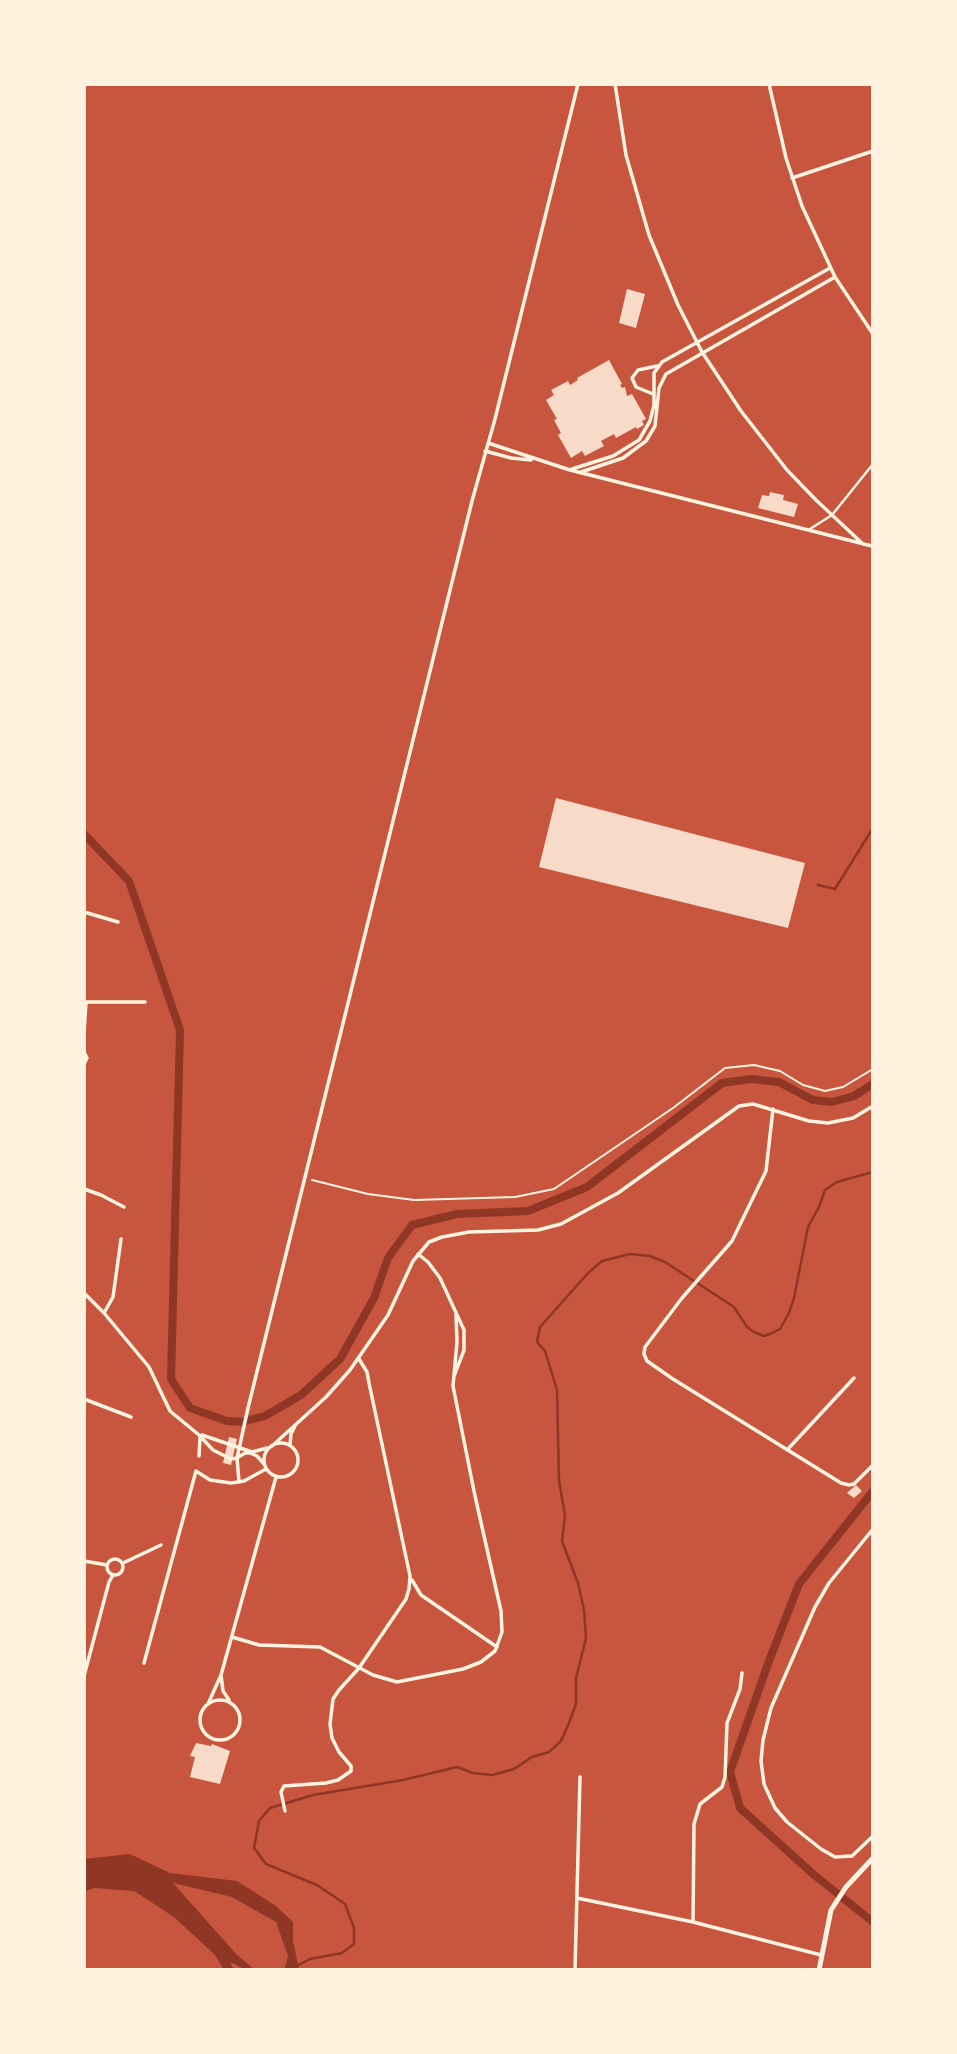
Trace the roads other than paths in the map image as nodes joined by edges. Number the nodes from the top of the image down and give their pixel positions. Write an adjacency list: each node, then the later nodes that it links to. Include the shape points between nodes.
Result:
1 (578, 84): 18 (street)
2 (615, 84): 9 (street, via 639,204)
3 (769, 84): 5 (street)
4 (873, 151): 5 (street)
5 (792, 178): 6 (street)
6 (830, 268): 7 (street); 9 (street)
7 (835, 277): 8 (street); 10 (street)
8 (873, 334)
9 (697, 342): 10 (street); 11 (street)
10 (702, 352): 13 (street); 24 (street, via 772,453)
11 (658, 365): 12 (street); 14 (street)
12 (646, 368): 14 (street); 16 (street, via 632,378 636,387)
13 (663, 376): 15 (street); 17 (street)
14 (653, 377): 15 (street)
15 (655, 385): 16 (street); 17 (street)
16 (645, 390): 17 (street)
17 (656, 397): 22 (street, via 639,440 602,461); 23 (street, via 655,426 641,446 616,461)
18 (488, 443): 19 (street); 20 (street)
19 (485, 450): 20 (street); 53 (street)
20 (537, 460): 22 (street)
21 (873, 464): 24 (street)
22 (570, 470): 23 (street)
23 (579, 472): 25 (street)
24 (832, 515): 25 (street); 26 (street)
25 (810, 529): 26 (street)
26 (863, 544): 27 (street)
27 (873, 547)
28 (84, 912): 29 (street)
29 (118, 922)
30 (85, 1002): 31 (street); 32 (street)
31 (145, 1002)
32 (84, 1033)
33 (84, 1052): 34 (street)
34 (84, 1064)
35 (873, 1106): 36 (street, via 853,1118 828,1123)
36 (773, 1109): 40 (street, via 753,1104 734,1108 618,1193 561,1224 538,1230 458,1233 436,1239); 54 (street, via 764,1179 728,1248 645,1347 644,1354 647,1362)
37 (84, 1189): 38 (street)
38 (124, 1207)
39 (121, 1239): 42 (street, via 113,1297)
40 (418, 1254): 43 (street, via 436,1270); 44 (street, via 388,1315)
41 (84, 1293): 42 (street)
42 (104, 1313): 50 (street, via 149,1367 170,1410)
43 (456, 1314): 45 (street); 45 (street, via 465,1343)
44 (359, 1359): 49 (street); 67 (street, via 367,1372)
45 (453, 1378): 71 (street, via 501,1611)
46 (854, 1378): 54 (street)
47 (84, 1399): 48 (street)
48 (131, 1417)
49 (298, 1421): 51 (street); 52 (street)
50 (200, 1435): 53 (street); 55 (street); 56 (street, via 213,1450)
51 (271, 1446): 52 (street); 53 (street, via 252,1452); 58 (street)
52 (291, 1446): 59 (street, via 295,1468)
53 (239, 1447): 56 (street)
54 (788, 1450): 57 (street, via 849,1485)
55 (199, 1456)
56 (237, 1458): 58 (street, via 250,1453); 60 (street)
57 (873, 1465)
58 (265, 1467): 59 (street); 60 (street)
59 (276, 1477): 70 (street)
60 (239, 1482): 72 (street, via 217,1482 196,1471)
61 (873, 1529): 81 (street, via 814,1606 771,1708 761,1750 764,1784 781,1815 827,1854 844,1857 858,1852)
62 (161, 1545): 64 (street)
63 (84, 1561): 65 (street)
64 (123, 1563): 65 (street, via 113,1559); 66 (street, via 121,1573)
65 (107, 1564): 66 (street)
66 (113, 1575): 76 (street)
67 (410, 1576): 68 (street); 69 (street)
68 (421, 1595): 69 (street); 71 (street)
69 (406, 1599): 73 (street)
70 (232, 1637): 73 (street, via 259,1645 320,1647); 75 (street)
71 (497, 1647): 73 (street, via 486,1659 468,1667 408,1681 390,1681)
72 (144, 1663)
73 (359, 1668): 80 (street, via 339,1690 330,1710 332,1738 351,1771 326,1783 284,1786)
74 (742, 1673): 84 (street, via 727,1723 722,1787 699,1804 694,1824)
75 (221, 1675): 77 (street); 78 (street, via 223,1691)
76 (84, 1676)
77 (208, 1704): 78 (street, via 220,1700); 78 (street, via 201,1715 202,1728 210,1737 223,1740 235,1734 240,1722)
78 (233, 1704)
79 (580, 1777): 83 (street)
80 (285, 1810)
81 (873, 1836)
82 (872, 1858): 85 (main road, via 837,1899 827,1921)
83 (577, 1898): 84 (street); 86 (street)
84 (693, 1922): 85 (street)
85 (821, 1955): 87 (main road)
86 (575, 1970)
87 (819, 1970)

